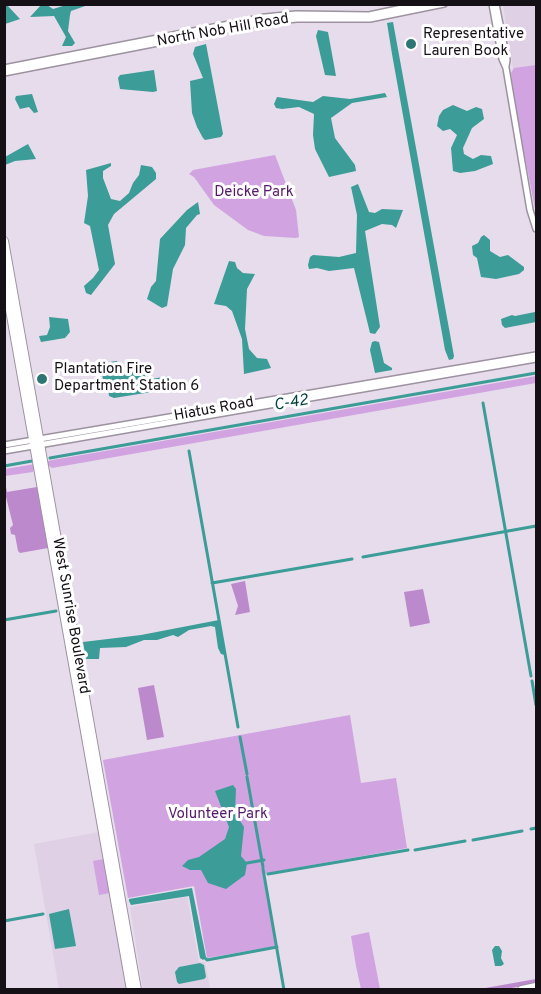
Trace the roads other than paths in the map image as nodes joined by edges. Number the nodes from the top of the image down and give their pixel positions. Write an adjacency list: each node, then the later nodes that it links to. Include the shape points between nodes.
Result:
1 (421, 4): 4 (main road, North Nob Hill Road)
2 (444, 4): 4 (main road, North Nob Hill Road)
3 (494, 4): 8 (main road, via 530,210)
4 (393, 13): 5 (main road, North Nob Hill Road)
5 (384, 15): 6 (main road, North Nob Hill Road, via 265,17); 7 (main road, North Nob Hill Road, via 354,20 266,22)
6 (4, 68)
7 (4, 73)
8 (537, 230)
9 (4, 241): 12 (highway, West Sunrise Boulevard)
10 (4, 276): 12 (highway, West Sunrise Boulevard)
11 (537, 357): 12 (main road, Hiatus Road)
12 (37, 442): 13 (main road); 14 (main road); 15 (highway, West Sunrise Boulevard); 16 (highway, West Sunrise Boulevard)
13 (4, 445)
14 (4, 451)
15 (131, 990)
16 (137, 990)

